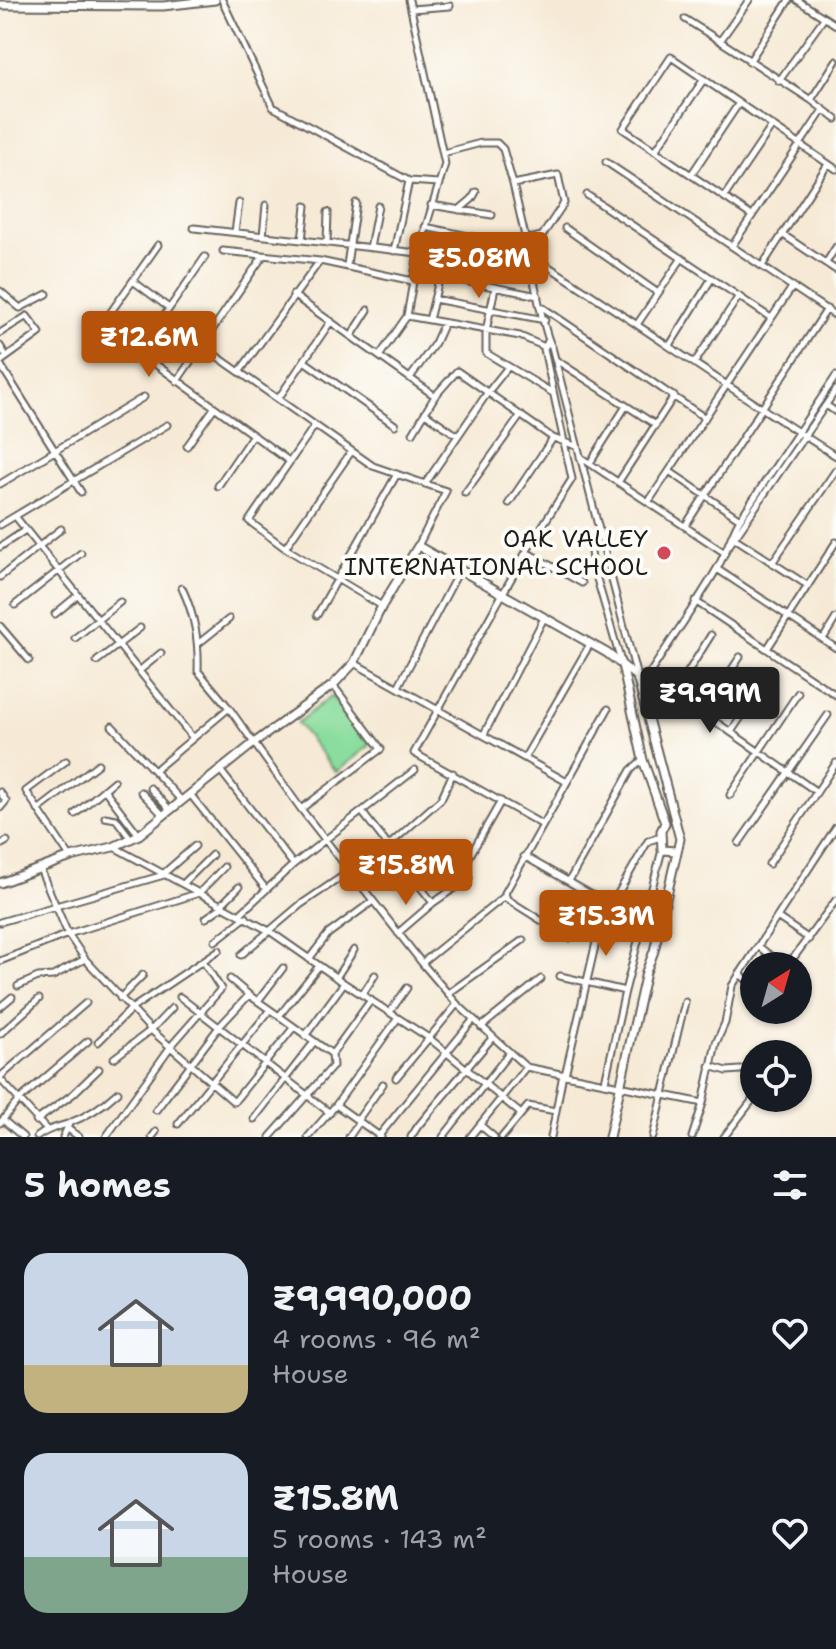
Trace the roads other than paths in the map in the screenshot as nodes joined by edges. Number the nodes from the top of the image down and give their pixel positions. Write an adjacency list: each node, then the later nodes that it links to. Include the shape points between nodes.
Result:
1 (215, 0): 7 (street, via 163,6)
2 (222, 0): 31 (street, via 273,107)
3 (409, 0): 10 (street)
4 (749, 0): 14 (street)
5 (789, 0): 16 (street)
6 (797, 0): 11 (street)
7 (104, 3): 8 (street)
8 (0, 5)
9 (450, 6): 10 (street)
10 (411, 9): 26 (street)
11 (824, 18): 13 (street); 18 (street)
12 (685, 19): 14 (street)
13 (836, 25)
14 (720, 41): 16 (street)
15 (836, 61): 19 (street)
16 (749, 62): 18 (street)
17 (704, 79): 20 (street); 25 (street); 25 (street, via 671,57 623,129)
18 (779, 81): 19 (street)
19 (811, 100): 21 (street)
20 (739, 103): 23 (street); 30 (street)
21 (823, 110): 22 (street); 24 (street)
22 (836, 119)
23 (772, 126): 24 (street); 36 (street)
24 (799, 144): 28 (street); 46 (street)
25 (655, 151): 30 (street)
26 (443, 153): 32 (street); 33 (street, via 497,143)
27 (606, 162): 59 (street)
28 (828, 164): 29 (street); 52 (street)
29 (836, 169)
30 (691, 175): 36 (street)
31 (409, 181): 32 (street); 63 (street)
32 (439, 183): 40 (street)
33 (513, 184): 55 (street); 55 (street, via 558,175 563,195 560,211 542,236)
34 (476, 192): 43 (street)
35 (587, 195): 69 (street)
36 (724, 197): 46 (street)
37 (239, 203): 50 (street)
38 (356, 203): 58 (street)
39 (266, 205): 53 (street)
40 (431, 205): 43 (street); 47 (street)
41 (306, 206): 54 (street)
42 (378, 206): 61 (street)
43 (459, 210): 45 (street)
44 (328, 212): 56 (street)
45 (492, 215)
46 (752, 216): 59 (street)
47 (425, 227): 51 (street); 64 (street)
48 (194, 228): 50 (street)
49 (565, 228): 83 (street)
50 (235, 232): 53 (street)
51 (451, 232): 55 (street, via 510,244); 68 (street)
52 (782, 234): 71 (street); 73 (street)
53 (263, 236): 54 (street)
54 (302, 240): 56 (street)
55 (526, 242): 65 (street)
56 (327, 243): 58 (street)
57 (158, 245): 78 (street)
58 (348, 245): 61 (street); 72 (street)
59 (732, 246): 73 (street)
60 (836, 247): 71 (street)
61 (370, 248): 63 (street)
62 (223, 251): 66 (street)
63 (394, 251): 64 (street)
64 (418, 253): 79 (street)
65 (529, 254): 75 (street); 101 (street)
66 (264, 255): 70 (street); 107 (street)
67 (205, 257): 90 (street)
68 (444, 258): 75 (street); 76 (street)
69 (682, 258): 77 (street); 83 (street)
70 (320, 261): 72 (street); 85 (street)
71 (826, 263): 74 (street)
72 (347, 265): 79 (street)
73 (762, 266): 80 (street)
74 (836, 270)
75 (533, 271): 86 (street)
76 (440, 276): 81 (street); 88 (street)
77 (712, 278): 87 (street); 108 (street)
78 (133, 281): 90 (street); 102 (street)
79 (413, 281): 94 (street)
80 (793, 286): 91 (street); 96 (street)
81 (495, 288): 86 (street); 93 (street)
82 (0, 291): 84 (street, via 20,308)
83 (658, 293): 101 (street)
84 (47, 294)
85 (293, 295): 99 (street); 117 (street)
86 (538, 296): 89 (street)
87 (739, 296): 96 (street); 114 (street)
88 (434, 299): 93 (street); 97 (street)
89 (542, 307): 98 (street); 125 (street)
90 (169, 308): 120 (street, via 140,353)
91 (827, 309): 95 (street); 132 (street)
92 (368, 310): 105 (street)
93 (490, 311): 98 (street); 103 (street)
94 (407, 316): 97 (street); 110 (street)
95 (836, 316)
96 (771, 318): 121 (street)
97 (429, 320): 100 (street)
98 (545, 320): 106 (street)
99 (331, 321): 105 (street); 113 (street)
100 (444, 323): 103 (street); 119 (street)
101 (638, 323): 108 (street)
102 (101, 326)
103 (486, 331): 106 (street); 116 (street, via 486,353)
104 (0, 333): 111 (street, via 27,316 40,333)
105 (352, 335): 110 (street)
106 (546, 344): 112 (street); 127 (street)
107 (201, 345): 117 (street); 120 (street)
108 (670, 345): 114 (street)
109 (0, 346): 111 (street)
110 (380, 355): 119 (street)
111 (7, 357): 115 (street)
112 (555, 359): 127 (street); 130 (street)
113 (304, 361): 128 (street); 139 (street)
114 (695, 362): 121 (street)
115 (1, 366): 149 (street)
116 (508, 367): 123 (street); 127 (street)
117 (240, 371): 128 (street)
118 (836, 376): 141 (street)
119 (410, 378): 124 (street)
120 (177, 381): 131 (street)
121 (727, 384): 132 (street); 136 (street)
122 (836, 390): 129 (street)
123 (488, 392): 124 (street, via 457,371); 135 (street); 144 (street)
124 (435, 396): 134 (street)
125 (674, 396): 136 (street); 140 (street)
126 (144, 397): 149 (street)
127 (559, 397): 147 (street); 147 (street)
128 (278, 399): 138 (street)
129 (826, 405): 133 (street); 145 (street)
130 (626, 406): 140 (street); 154 (street)
131 (214, 408): 143 (street); 148 (street)
132 (762, 409): 141 (street); 165 (street)
133 (836, 412)
134 (425, 413): 142 (street); 144 (street)
135 (521, 415): 146 (street); 164 (street)
136 (705, 418): 156 (street)
137 (167, 425): 158 (street)
138 (315, 425): 150 (street); 153 (street)
139 (395, 425)
140 (656, 425): 159 (street)
141 (798, 432): 145 (street); 169 (street)
142 (413, 433)
143 (252, 436): 153 (street); 162 (street)
144 (458, 436): 161 (street)
145 (806, 437): 152 (street); 175 (street)
146 (553, 438): 147 (street); 167 (street)
147 (570, 445): 151 (street); 182 (street, via 572,479)
148 (187, 446)
149 (55, 450): 158 (street); 160 (street)
150 (351, 452): 157 (street); 180 (street)
151 (579, 456): 154 (street); 174 (street)
152 (836, 456)
153 (289, 461): 180 (street, via 249,521)
154 (590, 463): 159 (street)
155 (836, 470): 184 (street)
156 (669, 471): 165 (street); 166 (street)
157 (397, 474): 161 (street); 189 (street)
158 (74, 481): 163 (street); 168 (street)
159 (619, 481): 166 (street)
160 (0, 484)
161 (425, 484): 177 (street, via 446,491)
162 (218, 486)
163 (81, 492)
164 (465, 493)
165 (705, 495): 169 (street); 171 (street)
166 (649, 501): 171 (street)
167 (509, 503)
168 (15, 516): 170 (street); 173 (street)
169 (740, 519): 181 (street)
170 (0, 525)
171 (685, 526): 181 (street)
172 (61, 529): 179 (street)
173 (24, 531): 178 (street); 179 (street)
174 (599, 535): 220 (street, via 591,550 593,565); 224 (street)
175 (736, 539): 181 (street); 184 (street)
176 (836, 542): 191 (street)
177 (418, 546): 187 (street); 198 (street)
178 (0, 547)
179 (37, 547): 186 (street); 188 (street)
180 (285, 548): 189 (street)
181 (726, 550): 185 (street)
182 (526, 552): 190 (street); 193 (street)
183 (81, 553): 186 (street)
184 (772, 563): 191 (street)
185 (717, 569): 195 (street); 201 (street)
186 (56, 571): 194 (street); 197 (street)
187 (459, 571): 193 (street); 227 (street)
188 (0, 577)
189 (338, 579): 198 (street); 200 (street)
190 (582, 583)
191 (807, 585): 201 (street)
192 (182, 588): 211 (street)
193 (502, 595): 202 (street); 232 (street)
194 (77, 596): 199 (street); 205 (street)
195 (695, 601): 215 (street); 223 (street)
196 (120, 602): 205 (street)
197 (15, 605)
198 (382, 606): 221 (street)
199 (55, 614)
200 (317, 615)
201 (786, 616): 210 (street); 215 (street)
202 (544, 618): 212 (street); 238 (street)
203 (836, 618): 210 (street)
204 (229, 619): 211 (street)
205 (98, 620): 209 (street); 213 (street)
206 (0, 626): 218 (street)
207 (140, 628): 213 (street)
208 (711, 635): 228 (street)
209 (75, 638)
210 (823, 639): 214 (street)
211 (199, 643): 231 (street, via 198,671)
212 (590, 644): 220 (street); 242 (street)
213 (118, 645): 219 (street); 222 (street)
214 (836, 648)
215 (767, 649): 230 (street)
216 (161, 653): 222 (street)
217 (740, 657): 234 (street)
218 (29, 660)
219 (97, 661)
220 (621, 662): 224 (street); 244 (street)
221 (354, 663): 226 (street); 227 (street)
222 (139, 671): 239 (street)
223 (651, 676): 224 (street); 228 (street)
224 (637, 677): 269 (street)
225 (768, 677): 237 (street)
226 (333, 685): 240 (street); 264 (street, via 381,749)
227 (398, 687): 232 (street)
228 (676, 693): 234 (street)
229 (798, 693): 241 (street)
230 (836, 695)
231 (229, 708): 239 (street); 240 (street)
232 (439, 709): 238 (street); 251 (street, via 414,753)
233 (608, 709): 253 (street)
234 (703, 713): 237 (street)
235 (828, 715): 250 (street)
236 (112, 726): 249 (street)
237 (731, 732): 241 (street)
238 (484, 734): 242 (street)
239 (192, 737): 249 (street)
240 (254, 743): 247 (street); 264 (street)
241 (758, 751): 250 (street); 260 (street)
242 (525, 757): 253 (street)
243 (66, 761): 265 (street, via 26,791)
244 (640, 761): 271 (street); 298 (street)
245 (836, 763): 258 (street)
246 (98, 764): 265 (street)
247 (220, 770): 259 (street); 290 (street)
248 (415, 770): 266 (street)
249 (154, 771): 261 (street)
250 (789, 772): 258 (street); 278 (street)
251 (453, 773): 262 (street); 281 (street, via 441,799)
252 (114, 781): 255 (street)
253 (567, 782): 272 (street)
254 (150, 788): 268 (street)
255 (104, 789): 267 (street); 274 (street)
256 (0, 792): 263 (street, via 6,801)
257 (141, 792): 268 (street)
258 (817, 792): 291 (street)
259 (190, 794): 261 (street); 302 (street)
260 (730, 795)
261 (182, 801): 268 (street)
262 (501, 801): 272 (street); 289 (street)
263 (0, 808)
264 (301, 809): 276 (street)
265 (38, 810): 288 (street)
266 (362, 812): 276 (street); 281 (street)
267 (75, 814)
268 (167, 814): 274 (street)
269 (672, 815): 271 (street); 284 (street, via 680,833)
270 (105, 817): 274 (street)
271 (663, 818): 275 (street)
272 (543, 825): 287 (street)
273 (836, 827): 312 (street)
274 (135, 837): 282 (street)
275 (661, 837): 283 (street); 310 (street, via 648,841)
276 (326, 840): 290 (street); 294 (street)
277 (7, 841): 279 (street)
278 (739, 843)
279 (0, 845)
280 (195, 846): 295 (street)
281 (388, 846): 296 (street)
282 (113, 847): 288 (street); 295 (street)
283 (662, 850): 284 (street); 344 (street)
284 (676, 851): 398 (street)
285 (437, 853): 296 (street)
286 (212, 855): 300 (street)
287 (524, 856): 298 (street); 304 (street)
288 (71, 857): 293 (street)
289 (468, 859)
290 (294, 864): 302 (street)
291 (769, 864)
292 (224, 867): 303 (street)
293 (40, 869): 299 (street); 308 (street)
294 (350, 871): 306 (street); 315 (street)
295 (164, 874): 300 (street); 308 (street)
296 (410, 874): 307 (street)
297 (469, 878): 307 (street)
298 (569, 881): 310 (street)
299 (0, 882)
300 (183, 884): 303 (street)
301 (239, 887): 309 (street)
302 (266, 889): 311 (street)
303 (199, 893): 309 (street); 317 (street)
304 (505, 896): 318 (street); 330 (street)
305 (836, 900): 319 (street)
306 (373, 901): 316 (street); 327 (street, via 328,934)
307 (433, 903): 316 (street)
308 (56, 905): 314 (street); 317 (street)
309 (222, 905): 311 (street); 313 (street)
310 (611, 906): 341 (street, via 600,925)
311 (243, 916): 315 (street); 321 (street)
312 (777, 917): 319 (street); 322 (street)
313 (206, 918)
314 (0, 922)
315 (271, 932): 325 (street); 327 (street)
316 (398, 933): 330 (street)
317 (68, 934): 326 (street); 328 (street)
318 (569, 938)
319 (809, 939): 322 (street, via 785,965)
320 (523, 940): 345 (street)
321 (215, 941)
322 (758, 946): 333 (street)
323 (219, 950): 329 (street)
324 (354, 950): 337 (street)
325 (241, 955)
326 (85, 959): 342 (street); 350 (street)
327 (309, 959): 331 (street)
328 (0, 961)
329 (203, 961): 359 (street); 362 (street, via 221,989)
330 (422, 963): 345 (street)
331 (319, 966): 337 (street); 363 (street)
332 (283, 968): 353 (street)
333 (739, 974): 385 (street, via 728,994 725,1023)
334 (143, 975): 350 (street)
335 (375, 975): 347 (street)
336 (560, 976): 341 (street)
337 (336, 978): 340 (street)
338 (230, 979): 346 (street)
339 (541, 979): 367 (street)
340 (344, 983): 347 (street); 371 (street)
341 (586, 983): 344 (street); 390 (street)
342 (18, 986)
343 (407, 988): 361 (street)
344 (625, 991): 394 (street)
345 (449, 993): 356 (street)
346 (249, 995): 353 (street); 366 (street)
347 (362, 995): 352 (street)
348 (12, 997): 357 (street)
349 (180, 997): 362 (street)
350 (120, 998): 359 (street)
351 (39, 999): 370 (street)
352 (371, 1000): 361 (street); 381 (street)
353 (258, 1001): 360 (street)
354 (685, 1002): 401 (street)
355 (86, 1003): 391 (street)
356 (457, 1004): 365 (street); 373 (street)
357 (0, 1007)
358 (172, 1008): 369 (street)
359 (131, 1009): 369 (street); 375 (street)
360 (270, 1010): 363 (street); 377 (street)
361 (390, 1012): 364 (street)
362 (201, 1013): 366 (street); 378 (street)
363 (279, 1016): 368 (street)
364 (398, 1018): 373 (street); 405 (street)
365 (473, 1020): 367 (street); 380 (street)
366 (219, 1027): 377 (street); 384 (street)
367 (481, 1027): 372 (street)
368 (293, 1028): 371 (street); 383 (street)
369 (151, 1030): 378 (street); 382 (street)
370 (0, 1034)
371 (305, 1036): 376 (street)
372 (493, 1037): 379 (street); 387 (street)
373 (429, 1038): 380 (street); 392 (street)
374 (88, 1041): 403 (street)
375 (98, 1042)
376 (314, 1042): 381 (street); 393 (street)
377 (241, 1044): 383 (street); 395 (street)
378 (171, 1046): 384 (street); 423 (street)
379 (510, 1052): 386 (street); 397 (street)
380 (447, 1053): 387 (street); 427 (street)
381 (332, 1054): 400 (street, via 333,1066)
382 (114, 1058)
383 (264, 1062): 393 (street); 395 (street, via 234,1102)
384 (192, 1065): 395 (street); 406 (street)
385 (710, 1066): 389 (street); 404 (street)
386 (526, 1067): 390 (street); 402 (street)
387 (466, 1068): 397 (street); 428 (street)
388 (99, 1069): 412 (street)
389 (740, 1070)
390 (564, 1074): 394 (street); 407 (street)
391 (0, 1078): 403 (street)
392 (396, 1078)
393 (285, 1079): 400 (street); 411 (street)
394 (605, 1082): 398 (street)
395 (211, 1083): 415 (street)
396 (383, 1084): 413 (street)
397 (485, 1084): 402 (street); 429 (street)
398 (622, 1085): 401 (street); 434 (street)
399 (118, 1092): 417 (street)
400 (307, 1095): 409 (street); 424 (street)
401 (664, 1096): 404 (street); 435 (street)
402 (502, 1098): 410 (street); 416 (street)
403 (19, 1100): 412 (street); 414 (street)
404 (703, 1103): 436 (street)
405 (336, 1105): 409 (street); 413 (street)
406 (156, 1110)
407 (556, 1111): 410 (street, via 531,1105); 433 (street)
408 (743, 1112): 437 (street)
409 (330, 1113): 425 (street)
410 (521, 1114): 432 (street)
411 (254, 1119)
412 (36, 1121): 418 (street)
413 (358, 1121): 426 (street); 427 (street)
414 (1, 1122): 419 (street)
415 (178, 1124)
416 (480, 1125): 430 (street); 431 (street)
417 (68, 1126): 418 (street); 421 (street); 422 (street)
418 (46, 1129): 420 (street)
419 (23, 1137)
420 (37, 1137)
421 (63, 1137)
422 (79, 1137)
423 (106, 1137)
424 (270, 1137)
425 (308, 1137)
426 (349, 1137)
427 (380, 1137)
428 (411, 1137)
429 (443, 1137)
430 (470, 1137)
431 (494, 1137)
432 (502, 1137)
433 (551, 1137)
434 (609, 1137)
435 (653, 1137)
436 (692, 1137)
437 (724, 1137)

